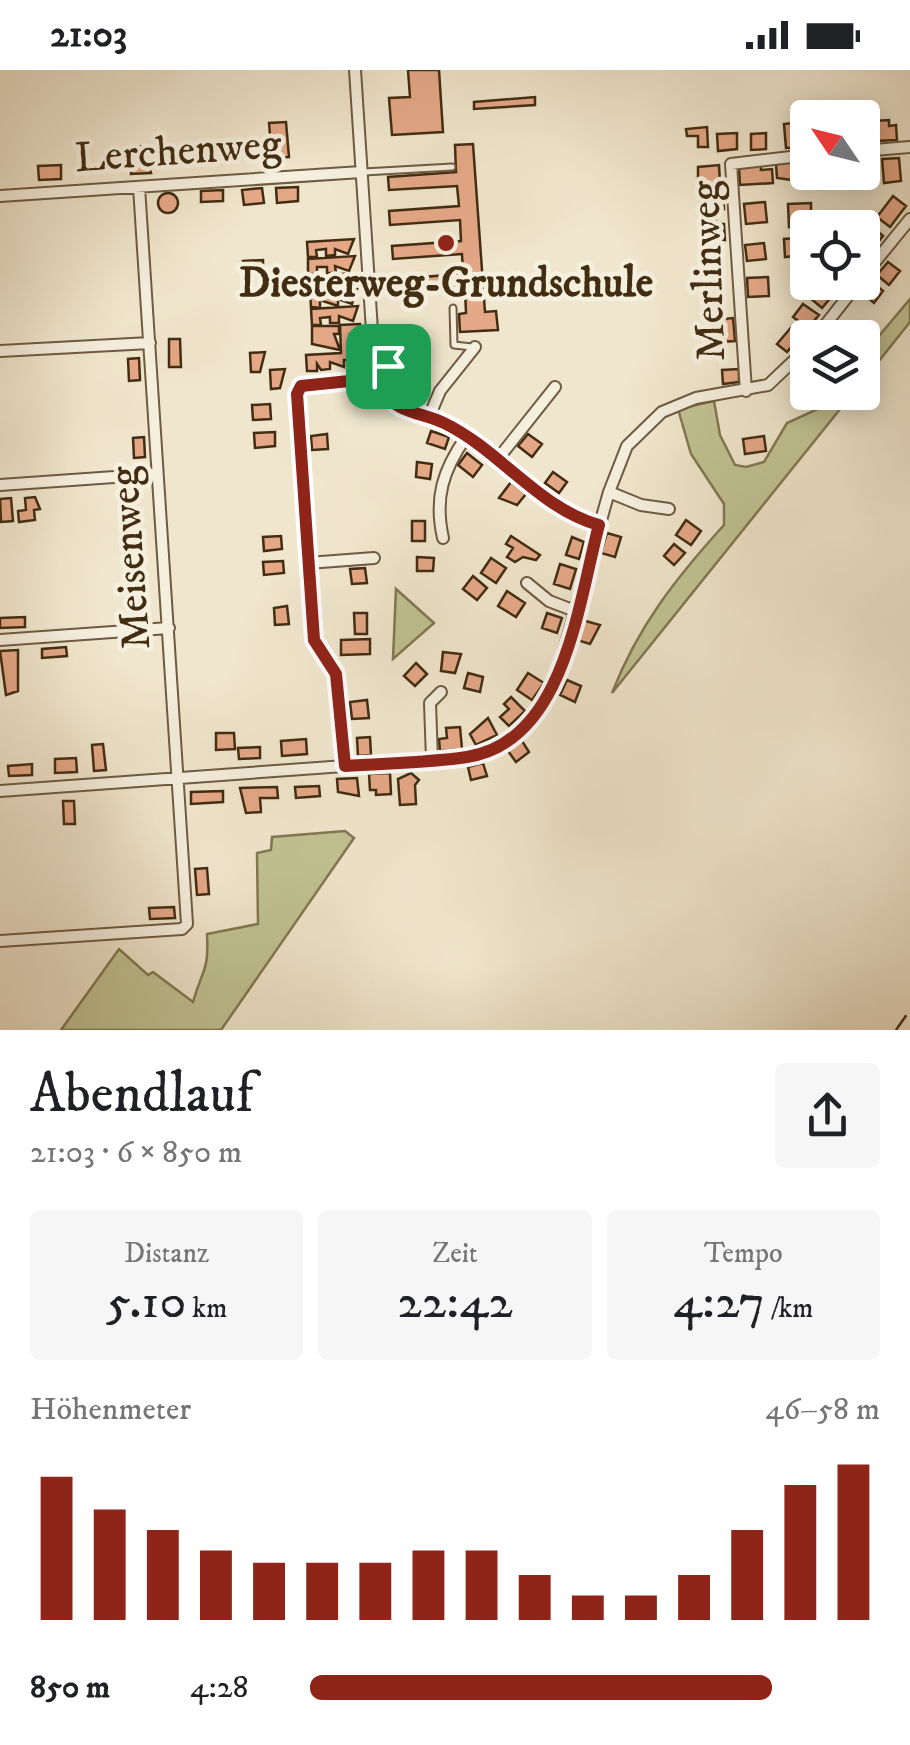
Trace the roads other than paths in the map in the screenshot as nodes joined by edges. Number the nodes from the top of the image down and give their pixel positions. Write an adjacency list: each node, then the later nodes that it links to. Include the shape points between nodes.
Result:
1 (355, 70): 6 (street)
2 (910, 147): 3 (street)
3 (880, 150)
4 (790, 157): 21 (street, Merlinweg, via 732,164)
5 (452, 167): 6 (lane)
6 (361, 172): 7 (street, Lerchenweg); 17 (street)
7 (140, 187): 8 (street, Lerchenweg); 14 (street, Meisenweg)
8 (0, 196)
9 (910, 219): 10 (street)
10 (880, 256)
11 (845, 300): 13 (street)
12 (453, 308): 15 (lane, via 455,348)
13 (829, 320)
14 (150, 344): 16 (street); 26 (street, Meisenweg)
15 (475, 346): 23 (street)
16 (0, 351)
17 (374, 361): 19 (street); 22 (street, via 392,372)
18 (790, 367): 21 (street)
19 (359, 380): 22 (street, via 366,391); 33 (street, via 310,382 297,394)
20 (555, 387): 25 (street)
21 (746, 391): 28 (street, via 696,398 662,412 627,446)
22 (384, 392): 23 (street, via 400,409)
23 (428, 417): 24 (street)
24 (466, 438): 25 (street); 31 (street, via 442,479)
25 (497, 460): 30 (street, via 562,510)
26 (157, 474): 27 (street); 36 (street, Meisenweg)
27 (0, 485)
28 (609, 492): 29 (street); 30 (street)
29 (669, 509)
30 (599, 525): 35 (street)
31 (443, 538)
32 (374, 558): 33 (street)
33 (308, 564): 40 (street, via 311,626 336,674)
34 (527, 583): 35 (street)
35 (575, 611): 39 (street, via 552,693 532,720 486,752)
36 (169, 628): 37 (street); 41 (street, Meisenweg)
37 (0, 640)
38 (441, 692): 39 (street, via 430,703)
39 (432, 760): 40 (street)
40 (345, 766): 41 (street)
41 (177, 778): 42 (street); 43 (street, Meisenweg, via 187,924 182,929)
42 (0, 792)
43 (0, 941)

